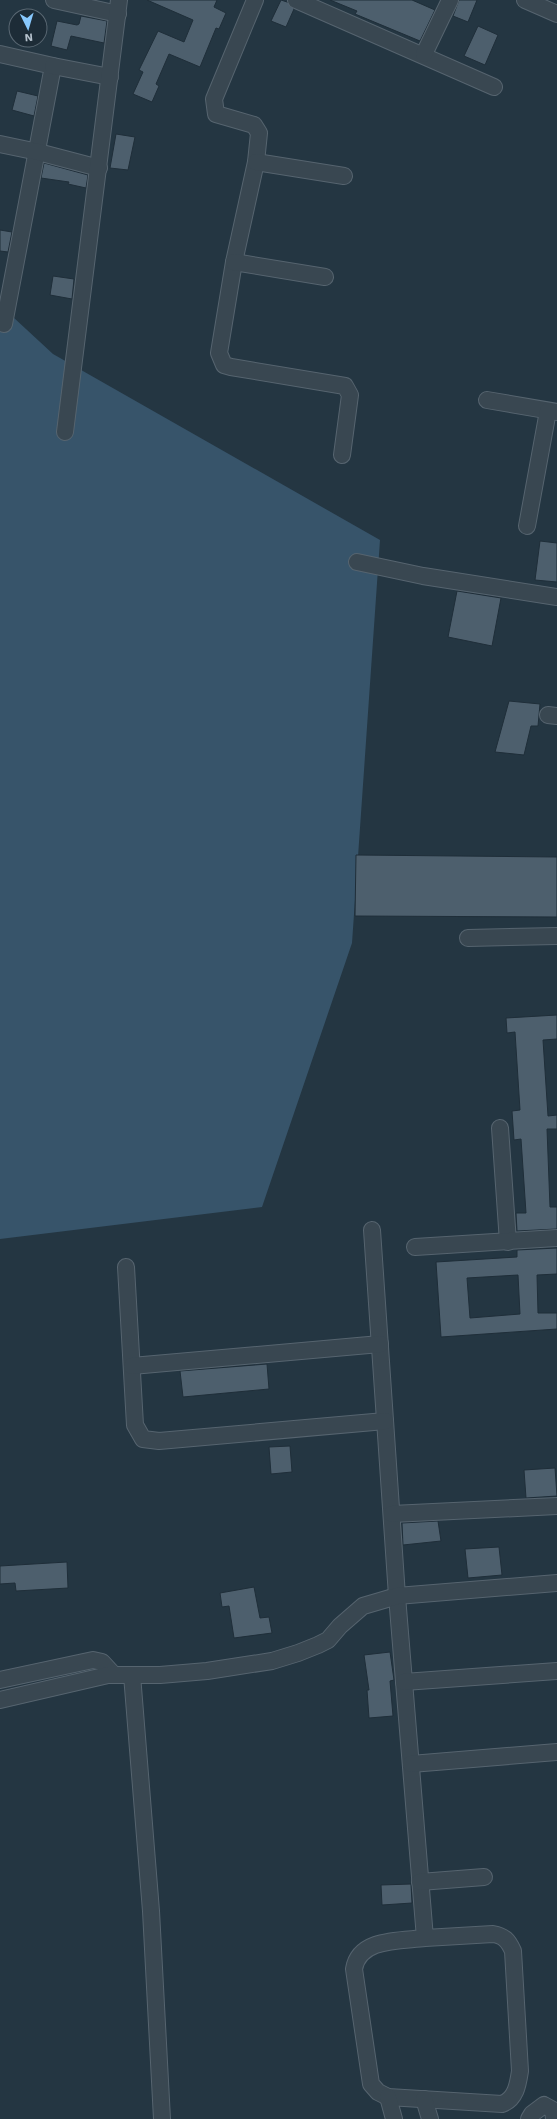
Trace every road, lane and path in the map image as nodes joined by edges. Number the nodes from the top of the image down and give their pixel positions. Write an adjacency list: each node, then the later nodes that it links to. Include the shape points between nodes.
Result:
1 (54, 0): 6 (street)
2 (255, 0): 15 (street, via 214,99 214,108 216,114 222,117 254,125 259,133)
3 (296, 0): 9 (street)
4 (450, 0): 9 (street)
5 (525, 0): 7 (street)
6 (118, 7): 11 (street)
7 (557, 14)
8 (0, 54): 10 (street)
9 (424, 54): 12 (street)
10 (53, 66): 11 (street); 14 (street)
11 (110, 77): 16 (street)
12 (494, 86)
13 (0, 144): 14 (street)
14 (38, 152): 16 (street); 20 (street)
15 (256, 162): 17 (street); 18 (street)
16 (99, 168): 23 (street)
17 (344, 176)
18 (234, 262): 19 (street); 24 (street, via 219,346 220,360 224,365 231,367 345,386 350,395)
19 (325, 277)
20 (4, 324)
21 (487, 400): 22 (street)
22 (552, 411): 25 (street)
23 (65, 432)
24 (342, 455)
25 (528, 526)
26 (357, 562): 27 (street, via 429,577)
27 (557, 597)
28 (557, 936): 29 (street)
29 (468, 938)
30 (500, 1128): 33 (street)
31 (372, 1230): 36 (street)
32 (557, 1238): 33 (street)
33 (508, 1242): 34 (street)
34 (415, 1247)
35 (126, 1267): 37 (street)
36 (380, 1344): 37 (street); 38 (street)
37 (132, 1366): 38 (street, via 135,1425 144,1439 159,1441)
38 (385, 1421): 40 (street)
39 (557, 1506): 40 (street)
40 (392, 1514): 42 (street)
41 (557, 1583): 42 (street)
42 (398, 1596): 45 (street, via 364,1606 328,1640 298,1654 207,1671); 47 (street)
43 (557, 1671): 47 (street)
44 (113, 1674): 45 (street); 46 (street, via 102,1662 92,1660); 48 (street)
45 (132, 1675): 57 (street, via 151,1910)
46 (0, 1680)
47 (404, 1682): 50 (street)
48 (0, 1700)
49 (557, 1752): 50 (street)
50 (411, 1764): 52 (street)
51 (484, 1877): 52 (street)
52 (420, 1882): 53 (street)
53 (425, 1938): 54 (street, via 375,1944 360,1953 355,1960 354,1969 371,2084 378,2092); 55 (street, via 493,1934 502,1936 509,1942 513,1951 520,2071 513,2096 502,2104)
54 (388, 2097): 55 (street); 58 (street)
55 (424, 2099): 59 (street)
56 (555, 2113): 60 (street, via 544,2105)
57 (162, 2119)
58 (394, 2119)
59 (430, 2119)
60 (529, 2119)

